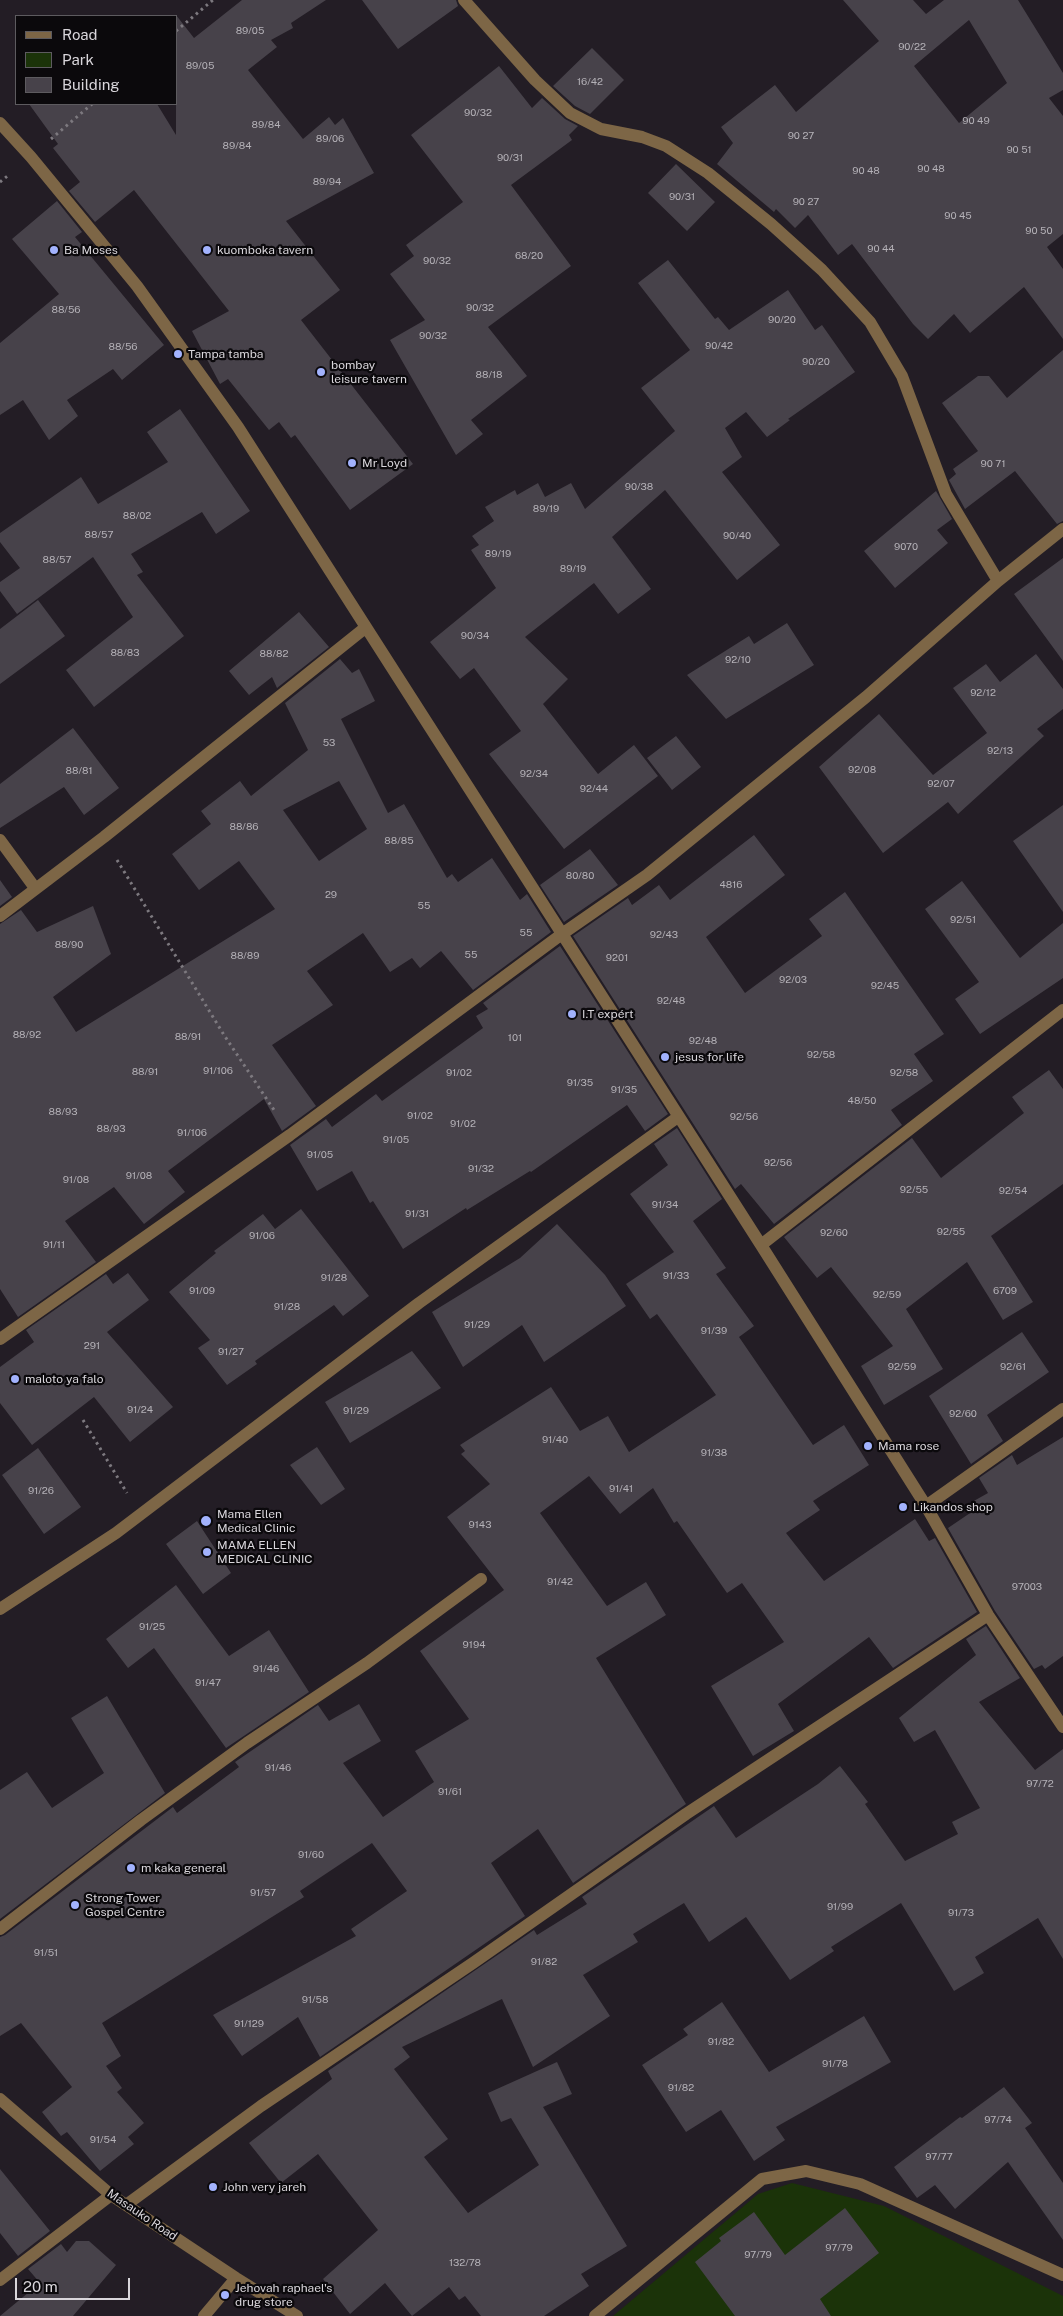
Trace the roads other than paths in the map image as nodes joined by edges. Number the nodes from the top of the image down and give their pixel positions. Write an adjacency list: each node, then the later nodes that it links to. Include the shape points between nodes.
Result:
1 (464, 0): 4 (street, via 535,80 570,113 601,129 642,137 666,146 708,173 815,263 870,322 902,376 946,494)
2 (0, 124): 5 (street, via 31,156 138,286 238,427)
3 (1063, 529): 4 (street)
4 (998, 581): 9 (street, via 866,697 720,817 647,875)
5 (365, 628): 7 (street, via 104,837); 9 (street)
6 (0, 840): 7 (street)
7 (35, 888): 8 (street)
8 (0, 916)
9 (562, 934): 11 (street); 13 (street, via 290,1135)
10 (1063, 1010): 12 (street)
11 (678, 1117): 12 (street); 17 (street, via 419,1303 140,1515)
12 (761, 1245): 15 (street)
13 (0, 1339)
14 (1063, 1409): 15 (street)
15 (926, 1506): 18 (street)
16 (481, 1578): 20 (street, via 141,1820)
17 (0, 1609)
18 (988, 1615): 19 (street); 23 (street, via 686,1814 261,2106)
19 (1063, 1728)
20 (0, 1929)
21 (0, 2099): 22 (street, Masauko Road)
22 (111, 2195): 23 (street, Masauko Road); 26 (street)
23 (126, 2205): 25 (street, Masauko Road)
24 (1063, 2276): 29 (street, via 860,2184 806,2171 762,2179)
25 (236, 2278): 27 (street); 28 (street, Masauko Road)
26 (0, 2280)
27 (204, 2316)
28 (297, 2316)
29 (595, 2316)

